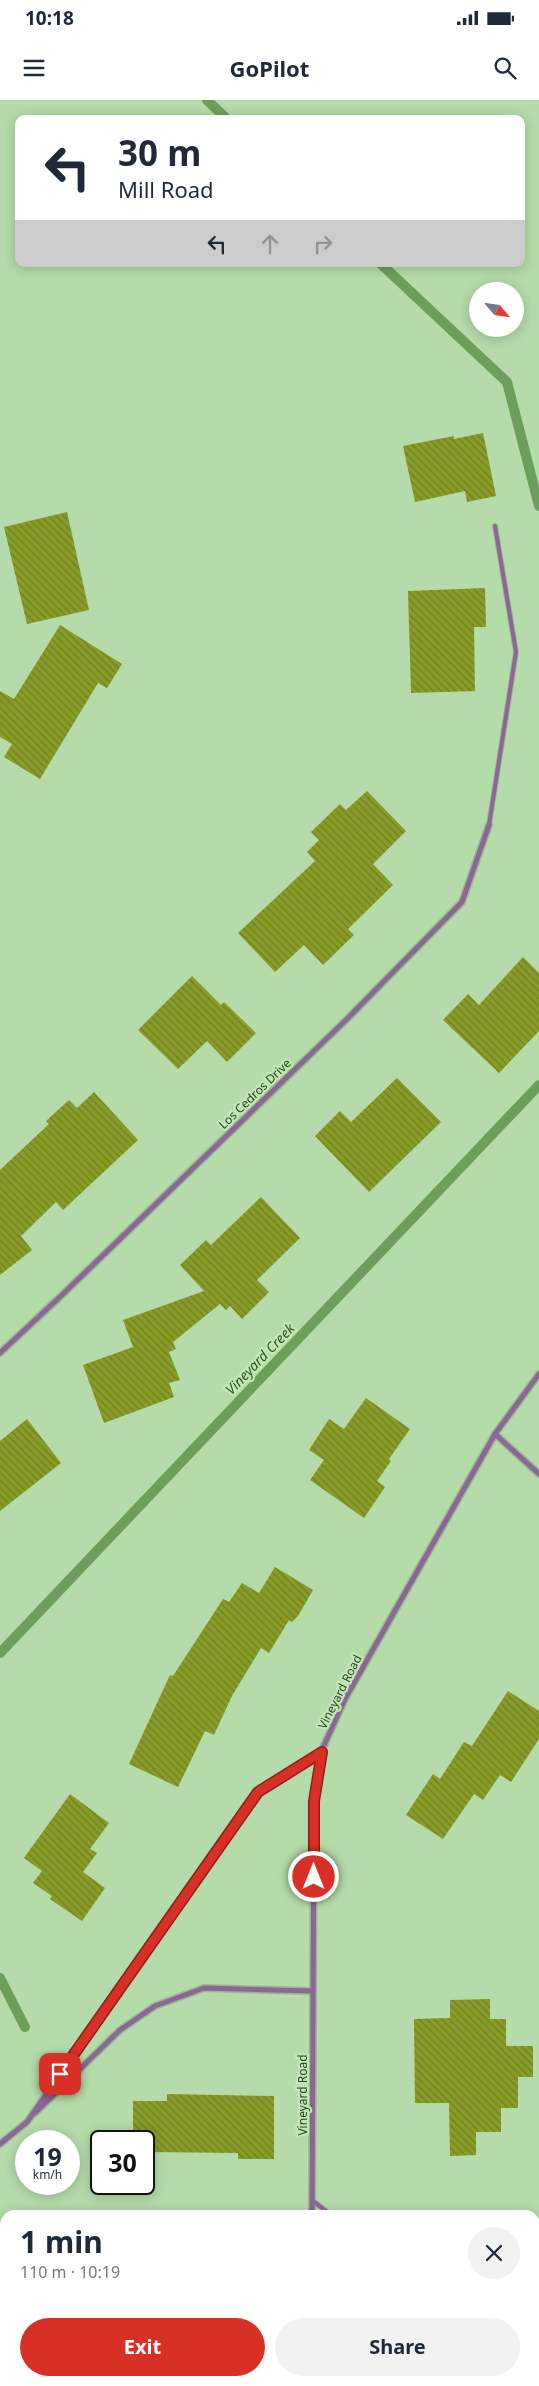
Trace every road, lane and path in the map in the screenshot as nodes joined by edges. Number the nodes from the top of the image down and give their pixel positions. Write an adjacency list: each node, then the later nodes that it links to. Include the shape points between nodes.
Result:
1 (495, 526): 2 (lane, via 516,652)
2 (490, 825): 3 (street, Los Cedros Drive, via 462,902 339,1027)
3 (0, 1353)
4 (539, 1374): 5 (street, Vineyard Road)
5 (495, 1434): 6 (street); 7 (street, Vineyard Road, via 345,1699)
6 (539, 1474)
7 (322, 1752): 8 (street, Vineyard Road, via 314,1801); 9 (street, via 258,1792)
8 (313, 1991): 9 (street, via 204,1988 155,2006 120,2030); 11 (street, Vineyard Road)
9 (27, 2122): 10 (street)
10 (0, 2144)
11 (312, 2200): 12 (street, Vineyard Road); 13 (lane)
12 (312, 2210)
13 (325, 2210)

